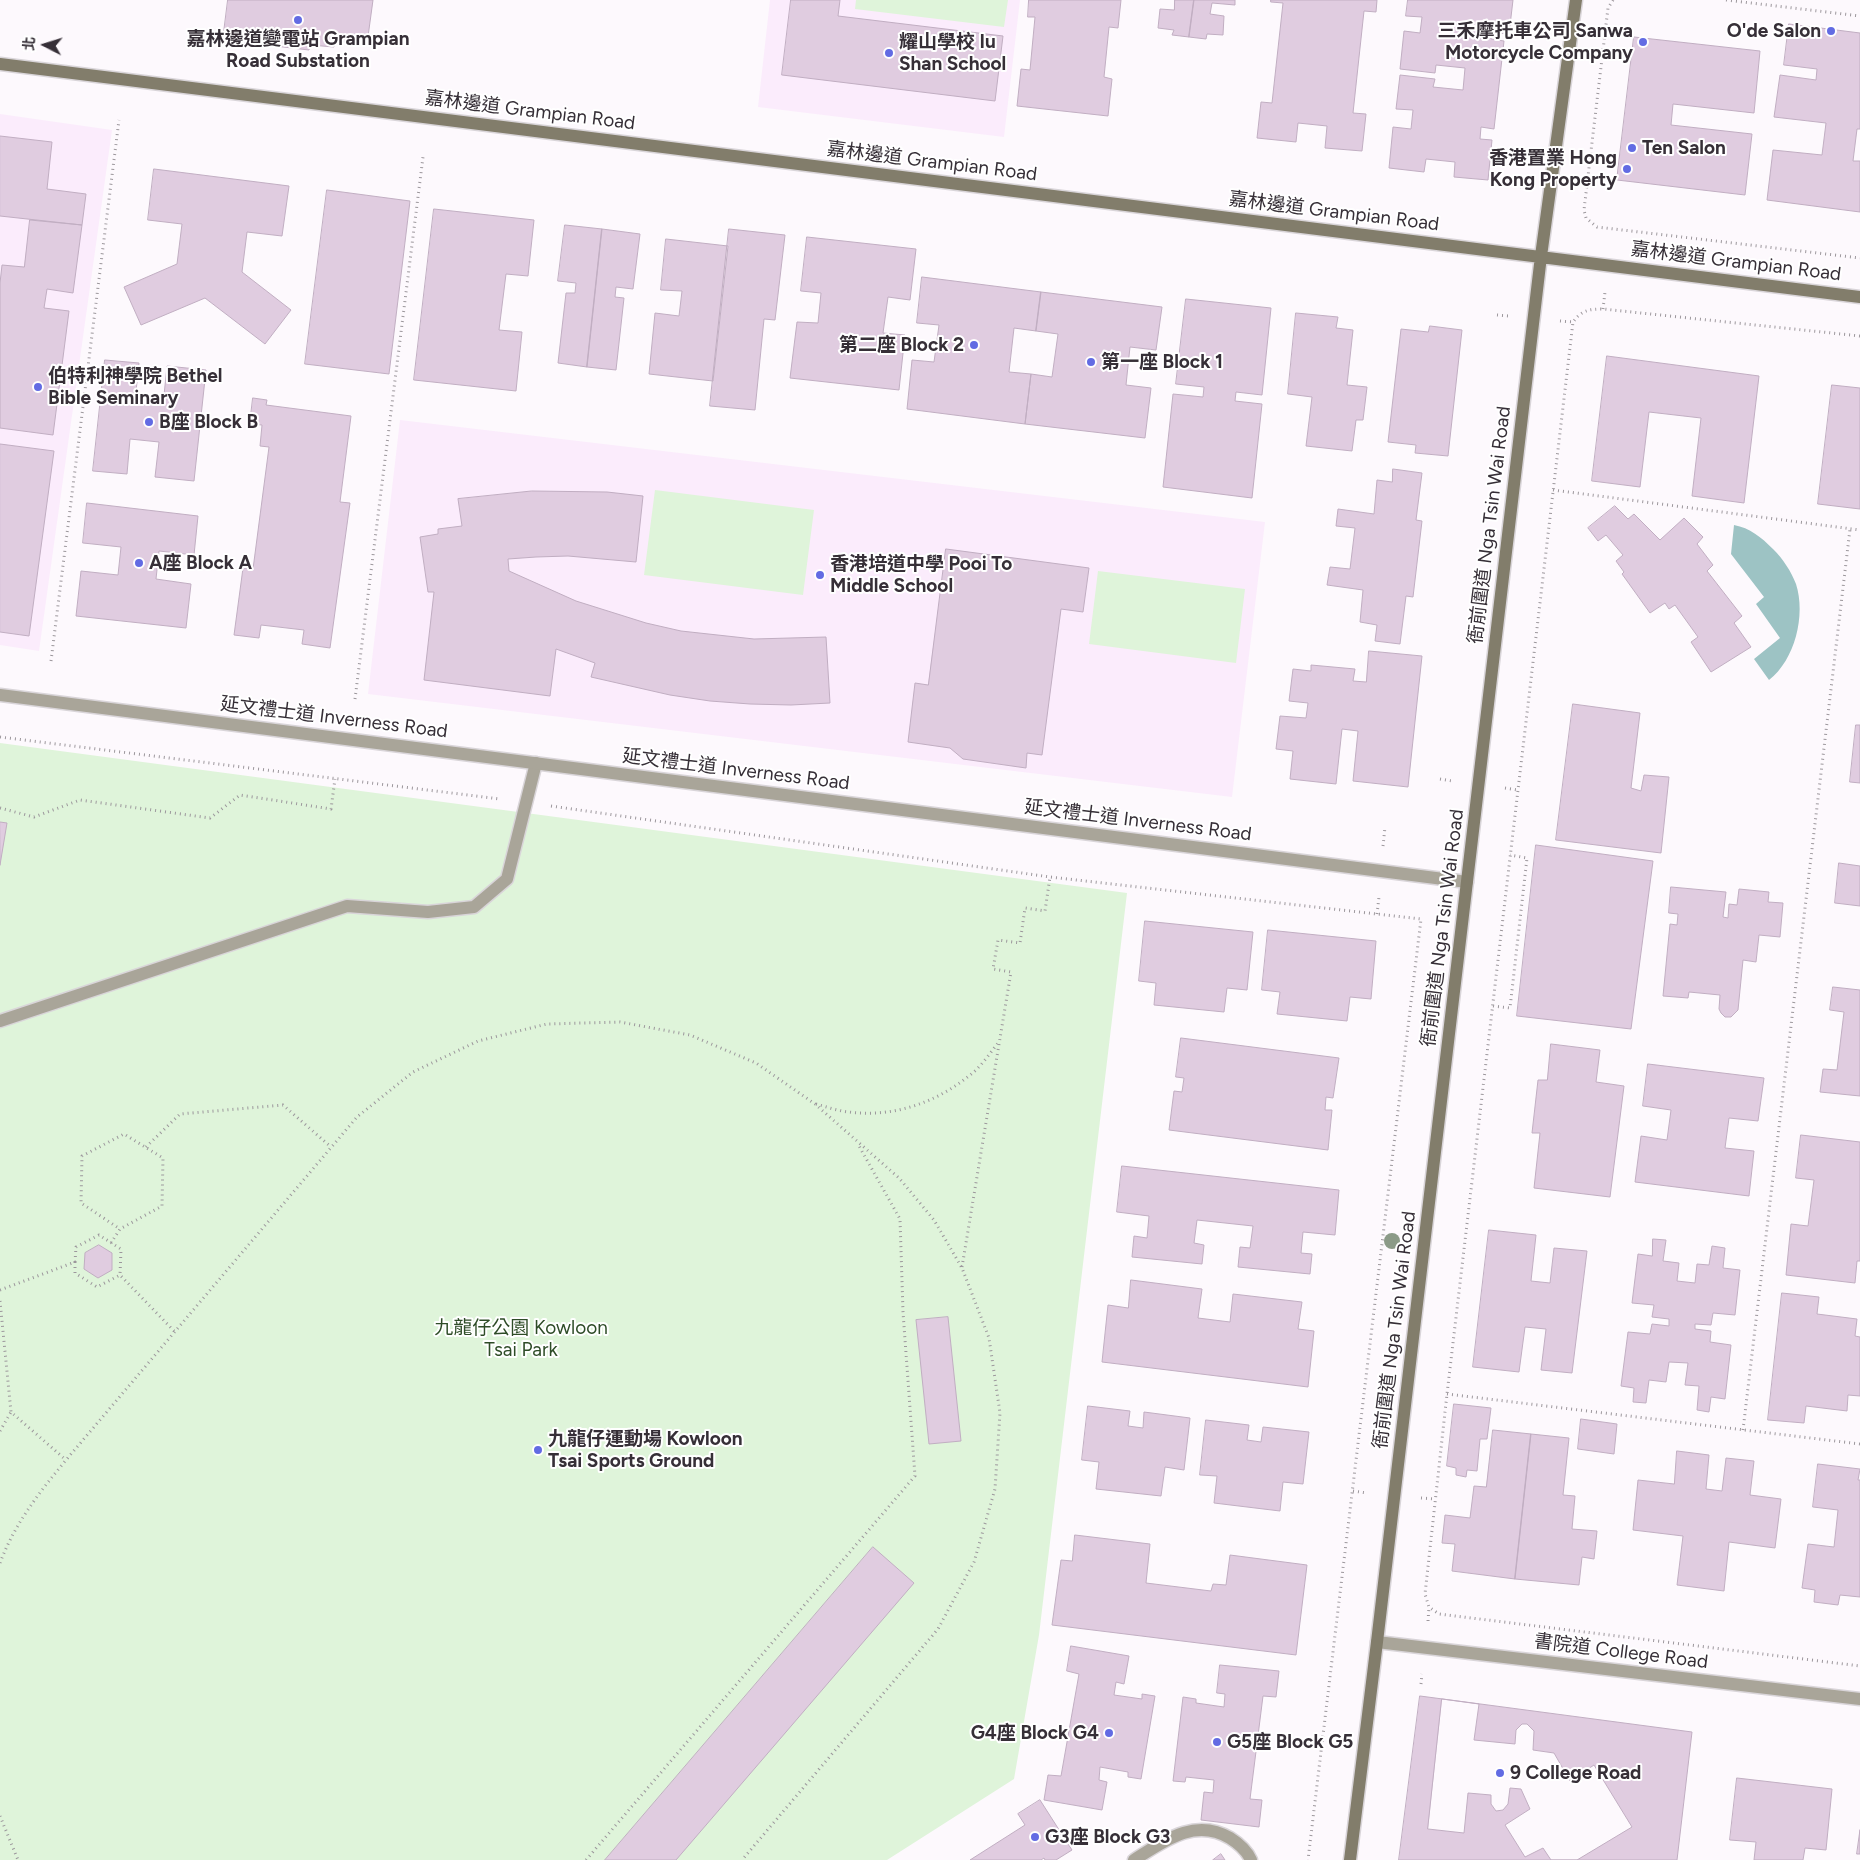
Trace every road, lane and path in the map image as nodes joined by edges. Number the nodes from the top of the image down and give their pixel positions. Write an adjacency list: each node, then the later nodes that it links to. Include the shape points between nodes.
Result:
1 (1576, 0): 8 (street, 衙前圍道 Nga Tsin Wai Road)
2 (1613, 0): 9 (path, via 1608,8 1584,210 1586,218 1597,227)
3 (1726, 0): 4 (path)
4 (1860, 16)
5 (0, 64): 8 (street, 嘉林邊道 Grampian Road)
6 (119, 120): 15 (path)
7 (423, 157): 17 (path)
8 (1541, 256): 10 (street, 嘉林邊道 Grampian Road); 25 (street, 衙前圍道 Nga Tsin Wai Road)
9 (1860, 258)
10 (1860, 297)
11 (1860, 336): 12 (path, via 1603,309 1589,309 1579,314 1573,322)
12 (1553, 490): 13 (path); 23 (path)
13 (1850, 529): 14 (path); 43 (path)
14 (1860, 530)
15 (51, 661)
16 (0, 695): 19 (street, 延文禮士道 Inverness Road)
17 (355, 699)
18 (0, 737): 20 (path)
19 (536, 763): 21 (street); 25 (street, 延文禮士道 Inverness Road)
20 (335, 778): 21 (path); 22 (path, via 331,809 240,795 210,818 80,800 34,817)
21 (526, 802): 24 (path); 27 (street, via 507,879 474,907 428,912 347,906)
22 (0, 808)
23 (1510, 855): 26 (path); 26 (path, via 1527,858 1510,1008)
24 (1050, 877): 28 (path, via 1045,911 1025,908 1020,943 998,940 993,969 1011,972); 57 (path, via 1421,918)
25 (1468, 882): 48 (street, 衙前圍道 Nga Tsin Wai Road)
26 (1493, 1006): 41 (path)
27 (0, 1021)
28 (999, 1042): 29 (path, via 977,1069 950,1090 918,1105 884,1112 849,1112); 36 (path)
29 (815, 1104): 30 (path); 32 (path, via 756,1063 690,1035 620,1022 548,1024 478,1041 414,1072 357,1117)
30 (857, 1142): 36 (path, via 899,1178 923,1206); 53 (path, via 900,1219 915,1476)
31 (146, 1147): 32 (path, via 180,1114 283,1105); 33 (path, via 163,1158 162,1206); 33 (path, via 124,1134 82,1156 81,1203)
32 (330, 1147): 40 (path)
33 (120, 1229): 34 (path)
34 (112, 1243): 35 (path, via 99,1235 76,1247); 37 (path, via 121,1249)
35 (76, 1262): 37 (path, via 75,1273 98,1287); 38 (path)
36 (962, 1268): 54 (path, via 989,1338 1000,1413 995,1489 974,1562 938,1629)
37 (120, 1275): 40 (path)
38 (0, 1290)
39 (0, 1301): 42 (path)
40 (175, 1332): 46 (path)
41 (1447, 1394): 43 (path); 49 (path, via 1425,1594 1429,1607 1439,1614)
42 (11, 1412): 44 (path); 46 (path)
43 (1743, 1430): 45 (path)
44 (0, 1431)
45 (1860, 1444)
46 (66, 1460): 47 (path, via 32,1502)
47 (0, 1563)
48 (1377, 1642): 50 (street, 書院道 College Road); 58 (street, 衙前圍道 Nga Tsin Wai Road)
49 (1860, 1666)
50 (1860, 1699)
51 (0, 1816): 52 (path)
52 (18, 1860)
53 (586, 1860)
54 (742, 1860)
55 (1134, 1860): 56 (street, via 1169,1838 1185,1831 1203,1829 1221,1833 1236,1842)
56 (1250, 1860)
57 (1308, 1860)
58 (1350, 1860)

